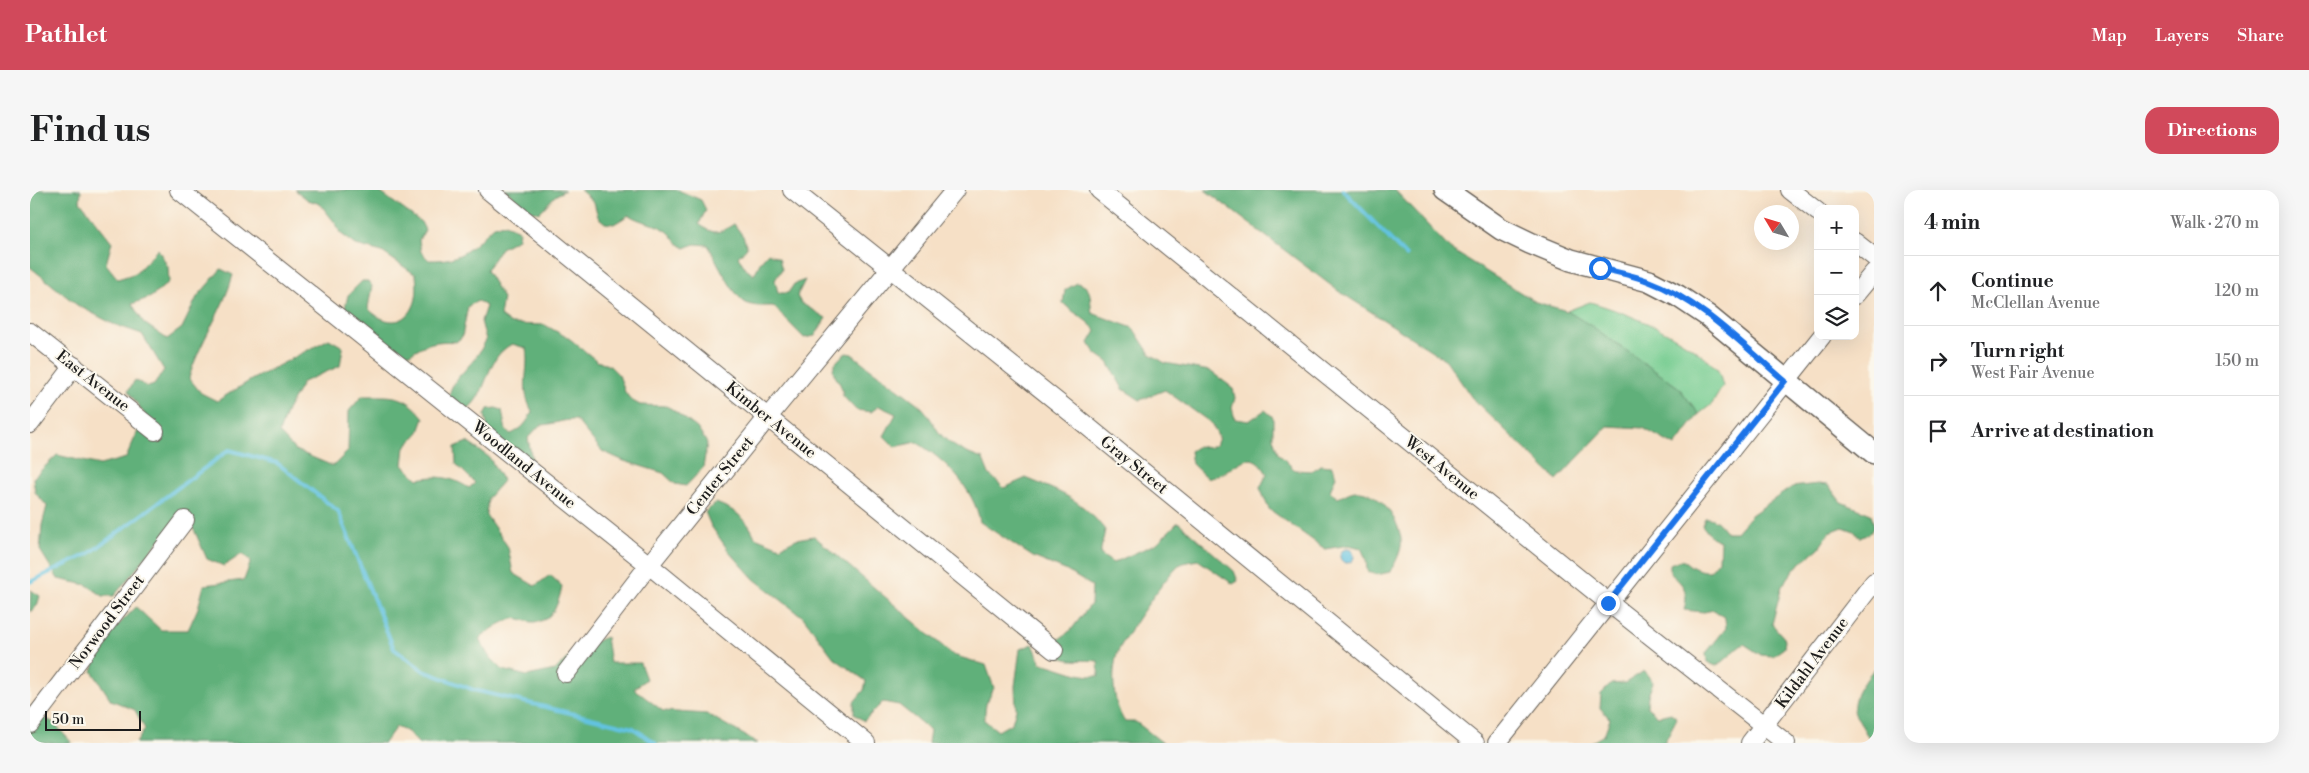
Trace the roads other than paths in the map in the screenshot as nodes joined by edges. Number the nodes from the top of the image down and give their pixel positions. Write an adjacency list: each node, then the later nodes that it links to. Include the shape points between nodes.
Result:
1 (179, 190): 23 (street, Woodland Avenue)
2 (488, 190): 18 (street, Kimber Avenue)
3 (792, 190): 11 (street, Gray Street)
4 (955, 190): 11 (street, Center Street)
5 (1099, 190): 25 (street, West Avenue)
6 (1445, 190): 17 (main road, via 1501,229 1530,243 1571,260 1649,281 1678,296 1708,316)
7 (1790, 190): 8 (street)
8 (1814, 209)
9 (1859, 245): 10 (street)
10 (1874, 256)
11 (890, 270): 18 (street, Center Street); 31 (street, Gray Street)
12 (1874, 272): 13 (street)
13 (1859, 290)
14 (30, 332): 16 (street, East Avenue)
15 (1819, 340): 17 (street)
16 (74, 366): 19 (street); 20 (street, East Avenue)
17 (1785, 381): 21 (main road); 25 (street)
18 (768, 417): 23 (street, Center Street); 26 (street, Kimber Avenue)
19 (30, 424)
20 (155, 431)
21 (1874, 453)
22 (184, 520): 28 (street, Norwood Street)
23 (649, 565): 27 (street, Center Street); 30 (street, Woodland Avenue)
24 (1874, 582): 29 (street, Kildahl Avenue)
25 (1608, 603): 29 (street, West Avenue); 32 (street)
26 (1054, 650)
27 (566, 673)
28 (30, 724)
29 (1764, 726): 33 (street, Kildahl Avenue); 34 (street, West Avenue)
30 (866, 743)
31 (1475, 743)
32 (1497, 743)
33 (1750, 743)
34 (1786, 743)

